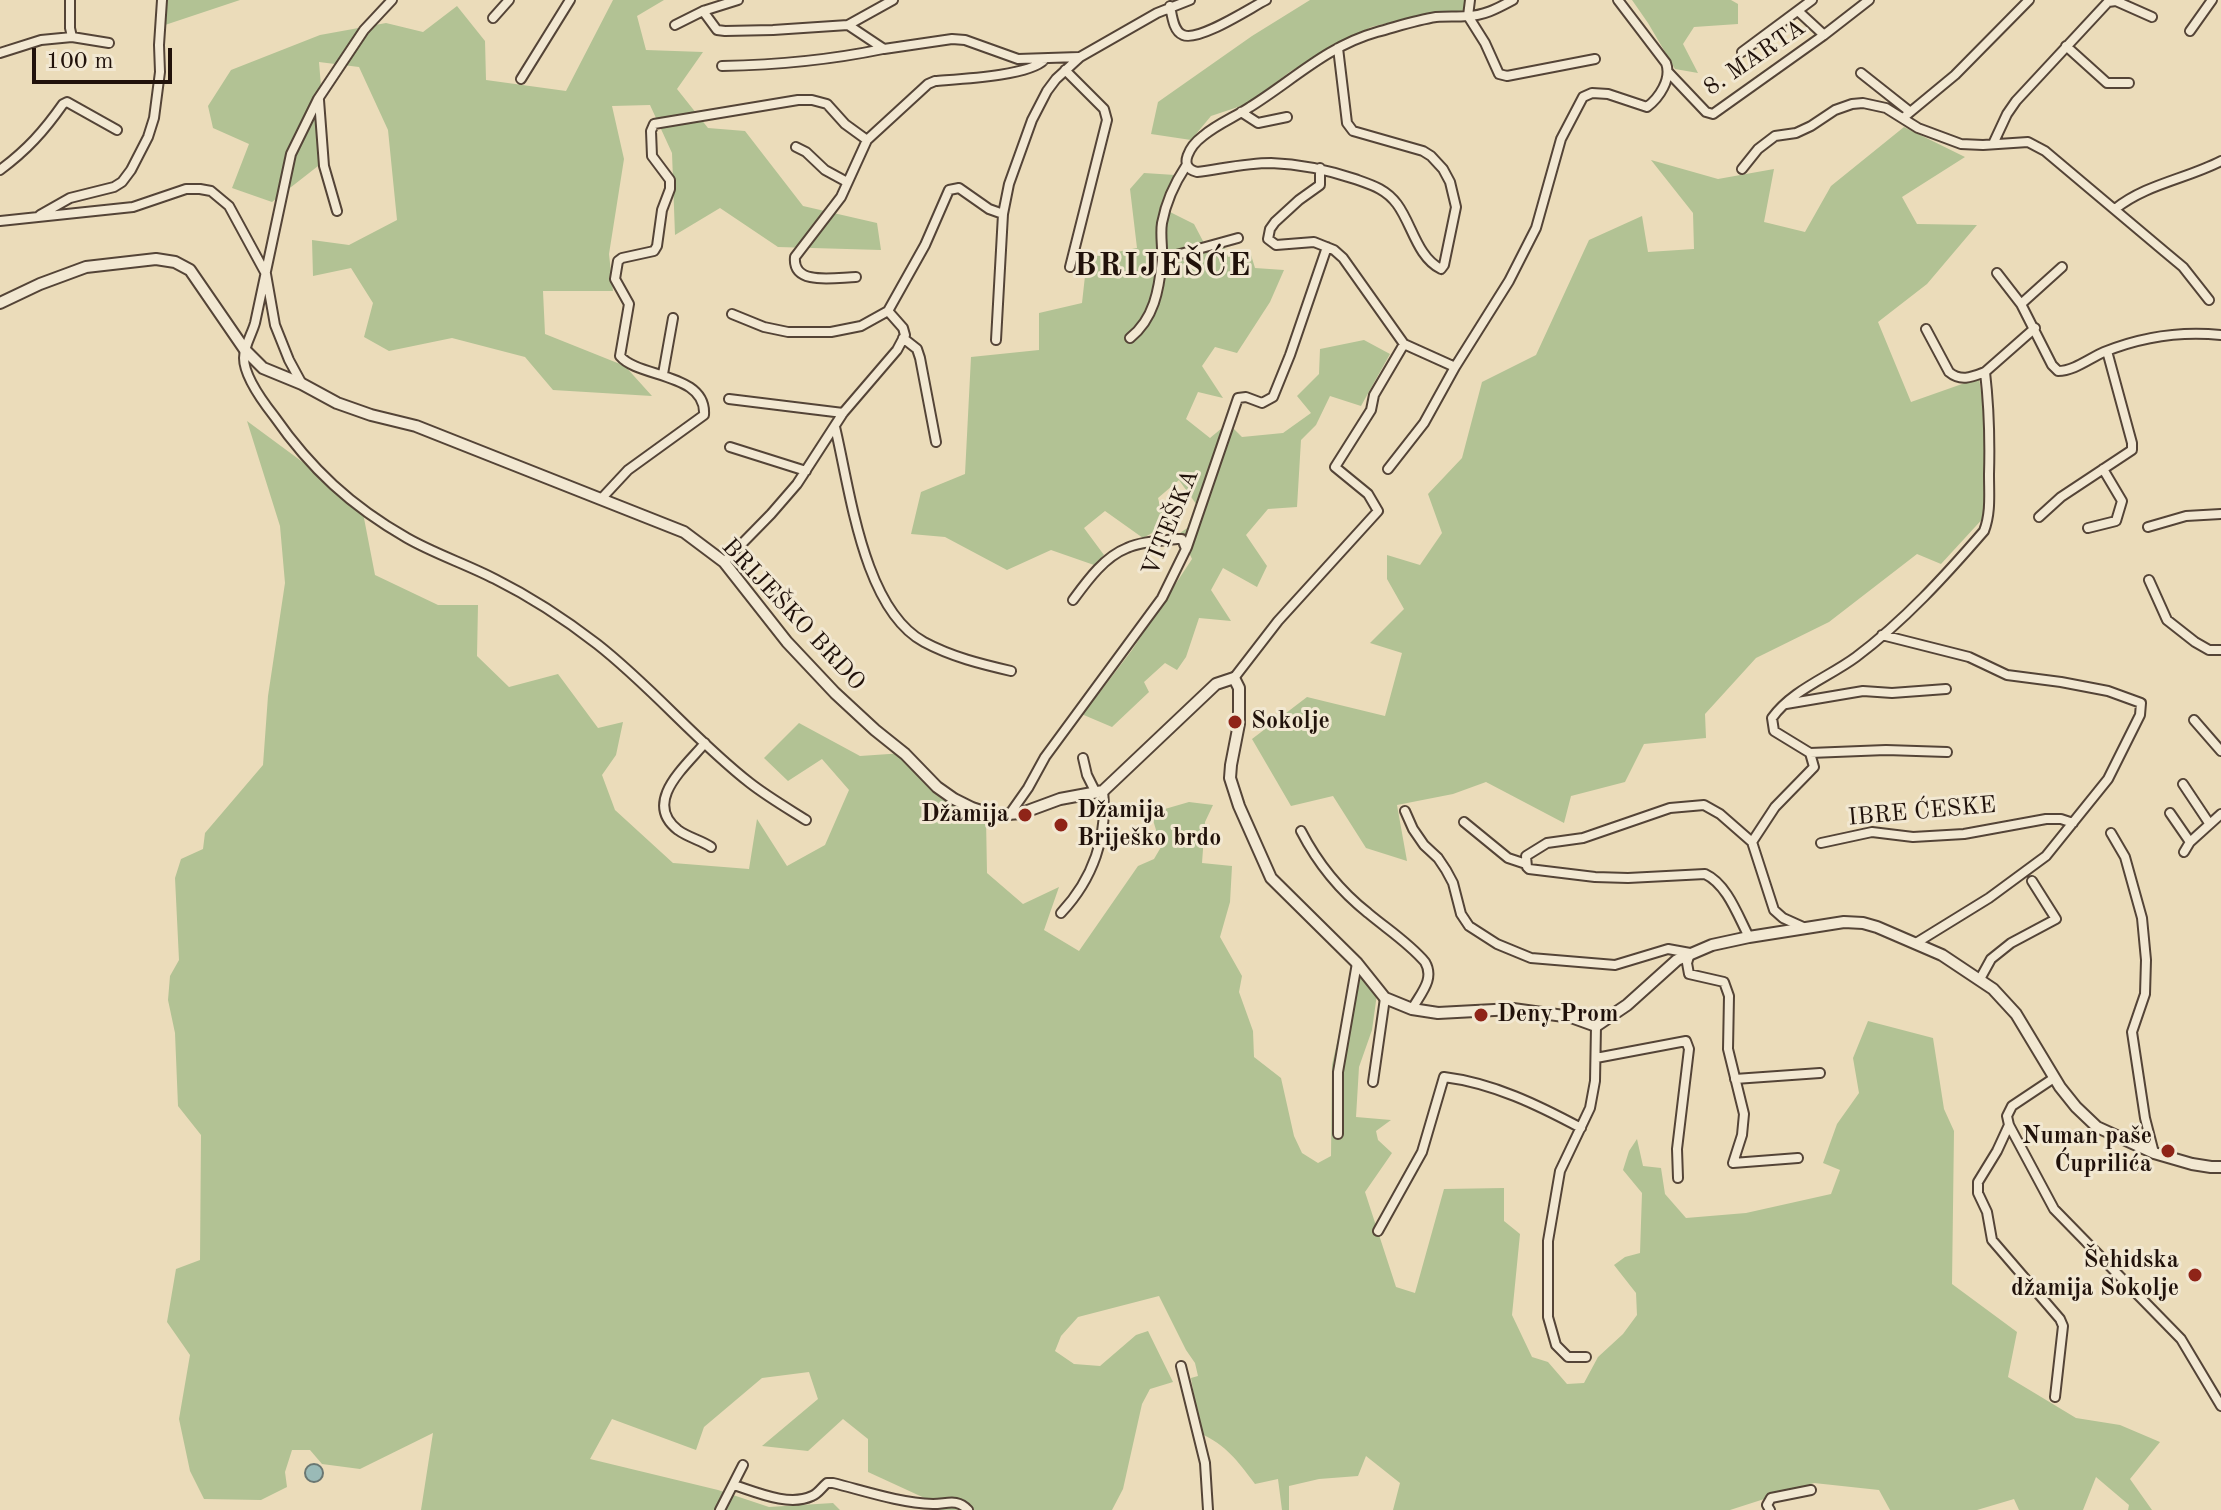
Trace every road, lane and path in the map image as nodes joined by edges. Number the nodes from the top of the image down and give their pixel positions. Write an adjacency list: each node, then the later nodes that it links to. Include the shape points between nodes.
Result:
1 (70, 0): 27 (street)
2 (162, 0): 60 (street, via 154,118 131,170 114,187 70,198)
3 (392, 0): 43 (street, via 364,30)
4 (509, 0): 22 (street)
5 (570, 0): 41 (street)
6 (738, 0): 18 (street)
7 (893, 0): 24 (street)
8 (1190, 0): 17 (street)
9 (1266, 0): 17 (street, via 1193,36 1178,31)
10 (1470, 0): 20 (street)
11 (1513, 0): 20 (street)
12 (1618, 0): 39 (street)
13 (1812, 0): 19 (street)
14 (1869, 0): 26 (street, 8. MARTA)
15 (2029, 0): 45 (street, via 1955,75)
16 (2212, 0): 25 (street)
17 (1170, 6): 34 (street)
18 (703, 11): 23 (street); 24 (street, via 717,30 725,31)
19 (1798, 11): 26 (street); 32 (street)
20 (1468, 16): 30 (street, via 1433,18); 35 (street, via 1499,74)
21 (2152, 17): 29 (street, via 2108,2)
22 (493, 18)
23 (675, 25)
24 (848, 25): 31 (street)
25 (2190, 31)
26 (1824, 35): 39 (street, 8. MARTA, via 1713,114)
27 (72, 37): 28 (street); 33 (street)
28 (109, 43)
29 (2066, 46): 42 (street, via 2107,83); 49 (street, via 2016,101)
30 (1338, 48): 44 (street); 53 (street, via 1347,123 1353,131 1423,151 1450,182 1456,207 1441,269 1419,246 1385,191)
31 (884, 49): 36 (street, via 952,39 1018,59); 37 (street, via 792,64)
32 (1742, 52)
33 (0, 53)
34 (1080, 57): 36 (street); 38 (street)
35 (1595, 59)
36 (1044, 60): 48 (street, via 1034,67 928,84)
37 (722, 66)
38 (1065, 70): 59 (street, via 1032,120); 65 (street, via 1104,109 1107,120)
39 (1669, 73): 85 (street, via 1647,107 1608,94 1583,97 1561,139 1536,228)
40 (1861, 73): 45 (street)
41 (521, 79)
42 (2129, 83)
43 (318, 99): 58 (street, via 324,166); 68 (street, via 291,154)
44 (1241, 112): 46 (street, via 1258,123); 52 (street, via 1198,139)
45 (1906, 114): 49 (street, via 1918,128 1948,141); 54 (street, via 1863,103 1843,106 1804,130 1769,140)
46 (1287, 117)
47 (117, 130): 55 (street, via 67,102 37,140)
48 (867, 140): 56 (street); 87 (street, via 827,104 812,100 654,124 652,156 670,180 657,246 649,254 622,258 615,272 629,304 621,359)
49 (1993, 144): 57 (street, via 2036,145)
50 (796, 147): 56 (street)
51 (2221, 161): 57 (street, via 2155,185)
52 (1186, 166): 53 (street, via 1197,172 1272,163); 64 (street, via 1167,202)
53 (1320, 168): 63 (street, via 1320,185 1275,222 1268,239 1276,245 1314,242)
54 (1742, 169)
55 (0, 170)
56 (847, 182): 69 (street, via 793,261 801,274 811,277)
57 (2115, 209): 70 (street, via 2183,267)
58 (337, 211)
59 (1003, 214): 73 (street, via 959,188 949,190); 81 (street)
60 (36, 217): 61 (street); 68 (street, via 133,207 186,189 211,191 229,206)
61 (0, 221)
62 (1238, 238): 64 (street)
63 (1327, 247): 82 (street, via 1343,258); 102 (street, VITEŠKA, via 1273,397 1262,403 1238,398)
64 (1162, 259): 80 (street, via 1147,322)
65 (1070, 267)
66 (2062, 267): 72 (street)
67 (1997, 273): 72 (street)
68 (266, 274): 83 (street); 88 (street, via 275,325)
69 (856, 277)
70 (2209, 300)
71 (0, 303): 83 (street, BRIJEŠKO BRDO, via 86,267 156,259 175,262 190,270)
72 (2021, 304): 76 (street)
73 (888, 311): 74 (street, via 861,326 831,332 788,332); 79 (street, via 903,328)
74 (732, 314)
75 (673, 318): 87 (street)
76 (2035, 328): 84 (street, via 2058,371); 86 (street)
77 (1926, 329): 86 (street, via 1952,375 1967,378)
78 (2221, 335): 84 (street, via 2178,333)
79 (903, 338): 90 (street); 92 (street, via 920,358)
80 (1130, 338)
81 (996, 340)
82 (1404, 344): 85 (street); 109 (street, via 1335,467 1368,494 1378,511)
83 (245, 350): 88 (street, BRIJEŠKO BRDO, via 263,368); 113 (street, via 246,370 261,399 326,480 405,537 495,579 565,622 598,645)
84 (2107, 351): 95 (street, via 2133,447)
85 (1455, 367): 94 (street, via 1424,423)
86 (1985, 372): 106 (street, via 1989,518 1984,531)
87 (663, 374): 97 (street, via 692,390 704,415 628,470)
88 (302, 384): 97 (street, BRIJEŠKO BRDO, via 337,403 416,426)
89 (729, 399): 90 (street)
90 (843, 413): 91 (street)
91 (835, 427): 96 (street); 108 (street, via 860,542 888,605 922,641 962,659)
92 (936, 442)
93 (730, 447): 96 (street)
94 (1388, 469)
95 (2103, 469): 99 (street); 101 (street, via 2122,501 2116,521)
96 (806, 471): 103 (street)
97 (601, 499): 103 (street, BRIJEŠKO BRDO, via 684,532)
98 (2221, 514): 100 (street, via 2186,516)
99 (2039, 517)
100 (2148, 527)
101 (2088, 528)
102 (1186, 550): 105 (street, via 1182,539 1127,547 1112,556); 123 (street, VITEŠKA, via 1162,598)
103 (724, 562): 123 (street, BRIJEŠKO BRDO, via 835,693 937,787 972,808)
104 (2149, 580): 107 (street, via 2167,620 2209,650)
105 (1073, 600)
106 (1882, 635): 111 (street); 126 (street, via 1969,657 2007,675 2108,691 2141,703 2108,779)
107 (2221, 650)
108 (1011, 671)
109 (1234, 678): 119 (street, via 1216,684); 142 (street, via 1239,724 1230,778 1239,806 1271,878)
110 (1946, 689): 111 (street, via 1863,691)
111 (1781, 705): 116 (street, via 1772,718 1774,731)
112 (2194, 720): 114 (street)
113 (705, 743): 124 (street, via 749,782); 133 (street, via 670,785 663,813 682,834)
114 (2221, 751)
115 (1947, 752): 116 (street)
116 (1810, 753): 130 (street, via 1814,767 1775,807)
117 (1083, 758): 119 (street, via 1087,775)
118 (2183, 784): 127 (street)
119 (1100, 792): 123 (street, BRIJEŠKO BRDO); 137 (street, via 1105,809 1096,860)
120 (1405, 811): 141 (street, via 1446,870 1469,926 1497,944 1531,958 1615,965 1668,949)
121 (2170, 813): 131 (street)
122 (2221, 814): 127 (street)
123 (1009, 815)
124 (806, 820)
125 (1464, 822): 135 (street, via 1508,858)
126 (2073, 823): 132 (street, IBRE ĆESKE, via 2046,819 1913,837 1872,832); 140 (street, via 2032,867)
127 (2209, 823): 131 (street)
128 (1301, 831): 145 (street, via 1328,875 1425,962 1429,979)
129 (2111, 833): 155 (street, via 2125,857 2142,918 2145,994 2132,1032)
130 (1752, 842): 135 (street, via 1704,805 1670,808 1583,838 1547,843 1529,852); 138 (street, via 1774,910)
131 (2190, 842): 134 (street)
132 (1821, 843)
133 (711, 847)
134 (2184, 852)
135 (1526, 864): 139 (street, via 1533,870 1595,877 1705,874 1726,894)
136 (2032, 881): 143 (street, via 2056,919 2011,943 1991,959)
137 (1061, 913)
138 (1805, 928): 139 (street); 140 (street, via 1863,923)
139 (1749, 937): 141 (street)
140 (1916, 943): 143 (street)
141 (1690, 953): 146 (street); 150 (street, via 1689,974 1724,982 1728,990 1728,1049)
142 (1357, 963): 144 (street); 154 (street, via 1338,1072)
143 (1980, 979): 149 (street, via 2016,1014)
144 (1385, 998): 145 (street); 151 (street)
145 (1412, 1009): 146 (street, via 1513,1009)
146 (1596, 1026): 147 (street)
147 (1596, 1058): 153 (street, via 1590,1108); 158 (street, via 1686,1041)
148 (1820, 1073): 150 (street)
149 (2054, 1078): 152 (street, via 2012,1106); 155 (street, via 2097,1127)
150 (1735, 1079): 156 (street, via 1745,1123 1733,1163)
151 (1373, 1082)
152 (2009, 1125): 162 (street, via 1977,1187 1992,1240 2063,1326); 163 (street, via 2054,1209 2181,1339)
153 (1581, 1128): 159 (street, via 1500,1090 1444,1077 1422,1152); 160 (street, via 1560,1171 1552,1212 1548,1317 1556,1345 1568,1357)
154 (1338, 1134)
155 (2154, 1153): 157 (street)
156 (1798, 1158)
157 (2221, 1167)
158 (1678, 1178)
159 (1378, 1231)
160 (1586, 1357)
161 (1181, 1366): 169 (street, via 1205,1463)
162 (2055, 1397)
163 (2221, 1406)
164 (743, 1465): 165 (street)
165 (734, 1485): 167 (street); 168 (street, via 777,1498 803,1499 833,1483 927,1504 962,1503)
166 (1811, 1490): 170 (street, via 1771,1498)
167 (720, 1510)
168 (968, 1510)
169 (1208, 1510)
170 (1770, 1510)

